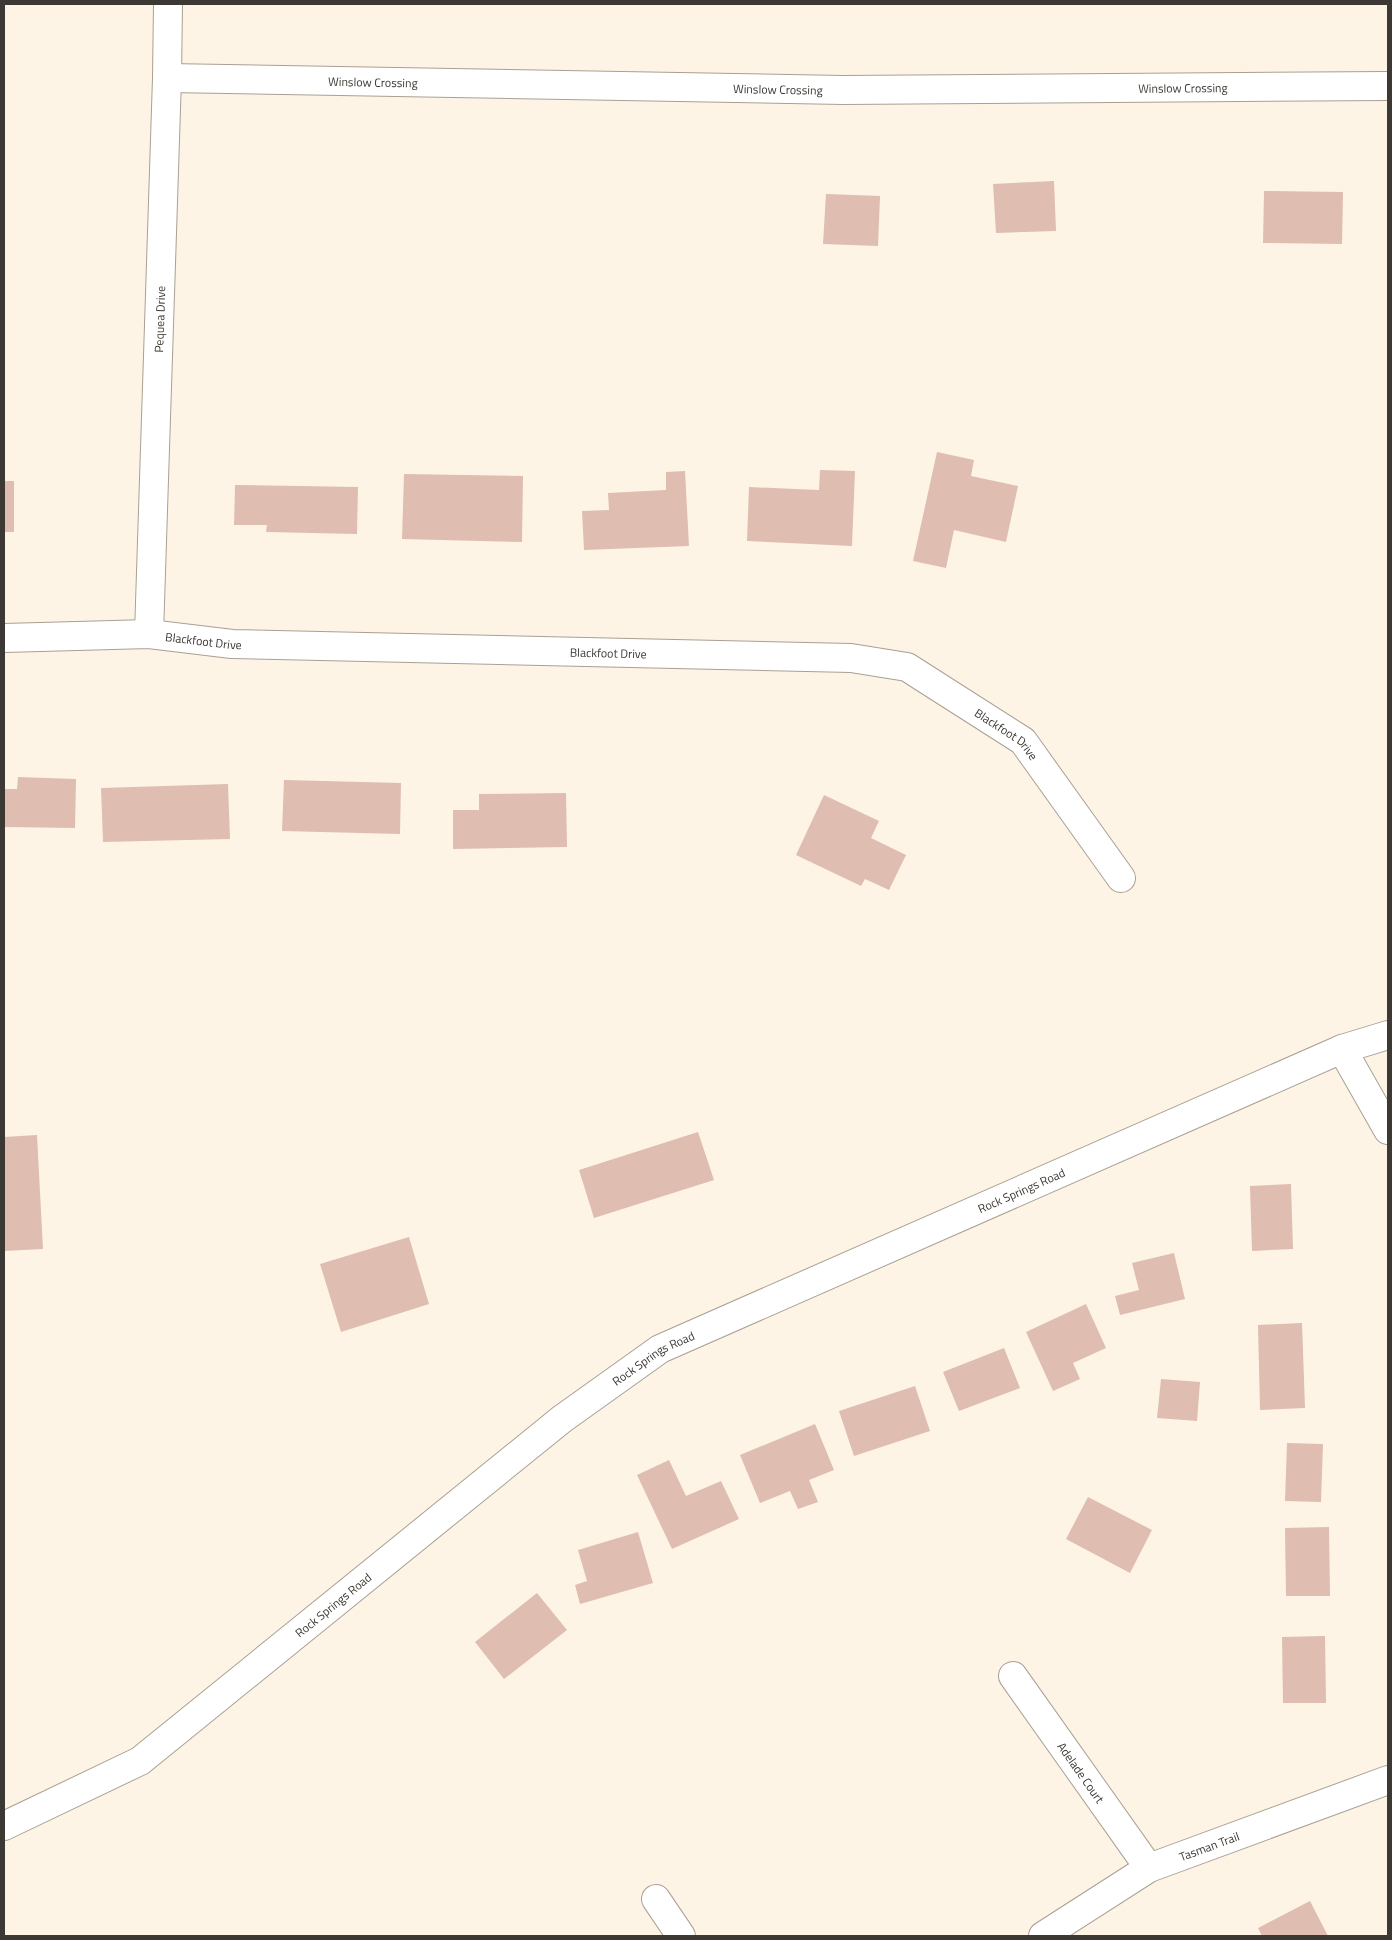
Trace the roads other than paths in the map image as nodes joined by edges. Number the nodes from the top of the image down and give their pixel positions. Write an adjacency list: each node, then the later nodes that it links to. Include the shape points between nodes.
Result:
1 (168, 4): 2 (street, Pequea Drive)
2 (167, 78): 3 (street, Winslow Crossing, via 843,90); 4 (street, Pequea Drive)
3 (1388, 86)
4 (149, 634): 5 (street, Blackfoot Drive); 6 (street, Blackfoot Drive, via 232,644 850,658 907,667 1023,741)
5 (4, 638)
6 (1121, 878)
7 (1388, 1035): 8 (street, Rock Springs Road)
8 (1342, 1049): 9 (street); 12 (street, Rock Springs Road, via 660,1349 562,1418 140,1761)
9 (1388, 1130)
10 (1013, 1676): 13 (street, Adelade Court)
11 (1388, 1780): 13 (street, Tasman Trail)
12 (4, 1826)
13 (1149, 1868): 16 (street, Tasman Trail)
14 (656, 1899): 15 (street)
15 (681, 1936)
16 (1043, 1936)

